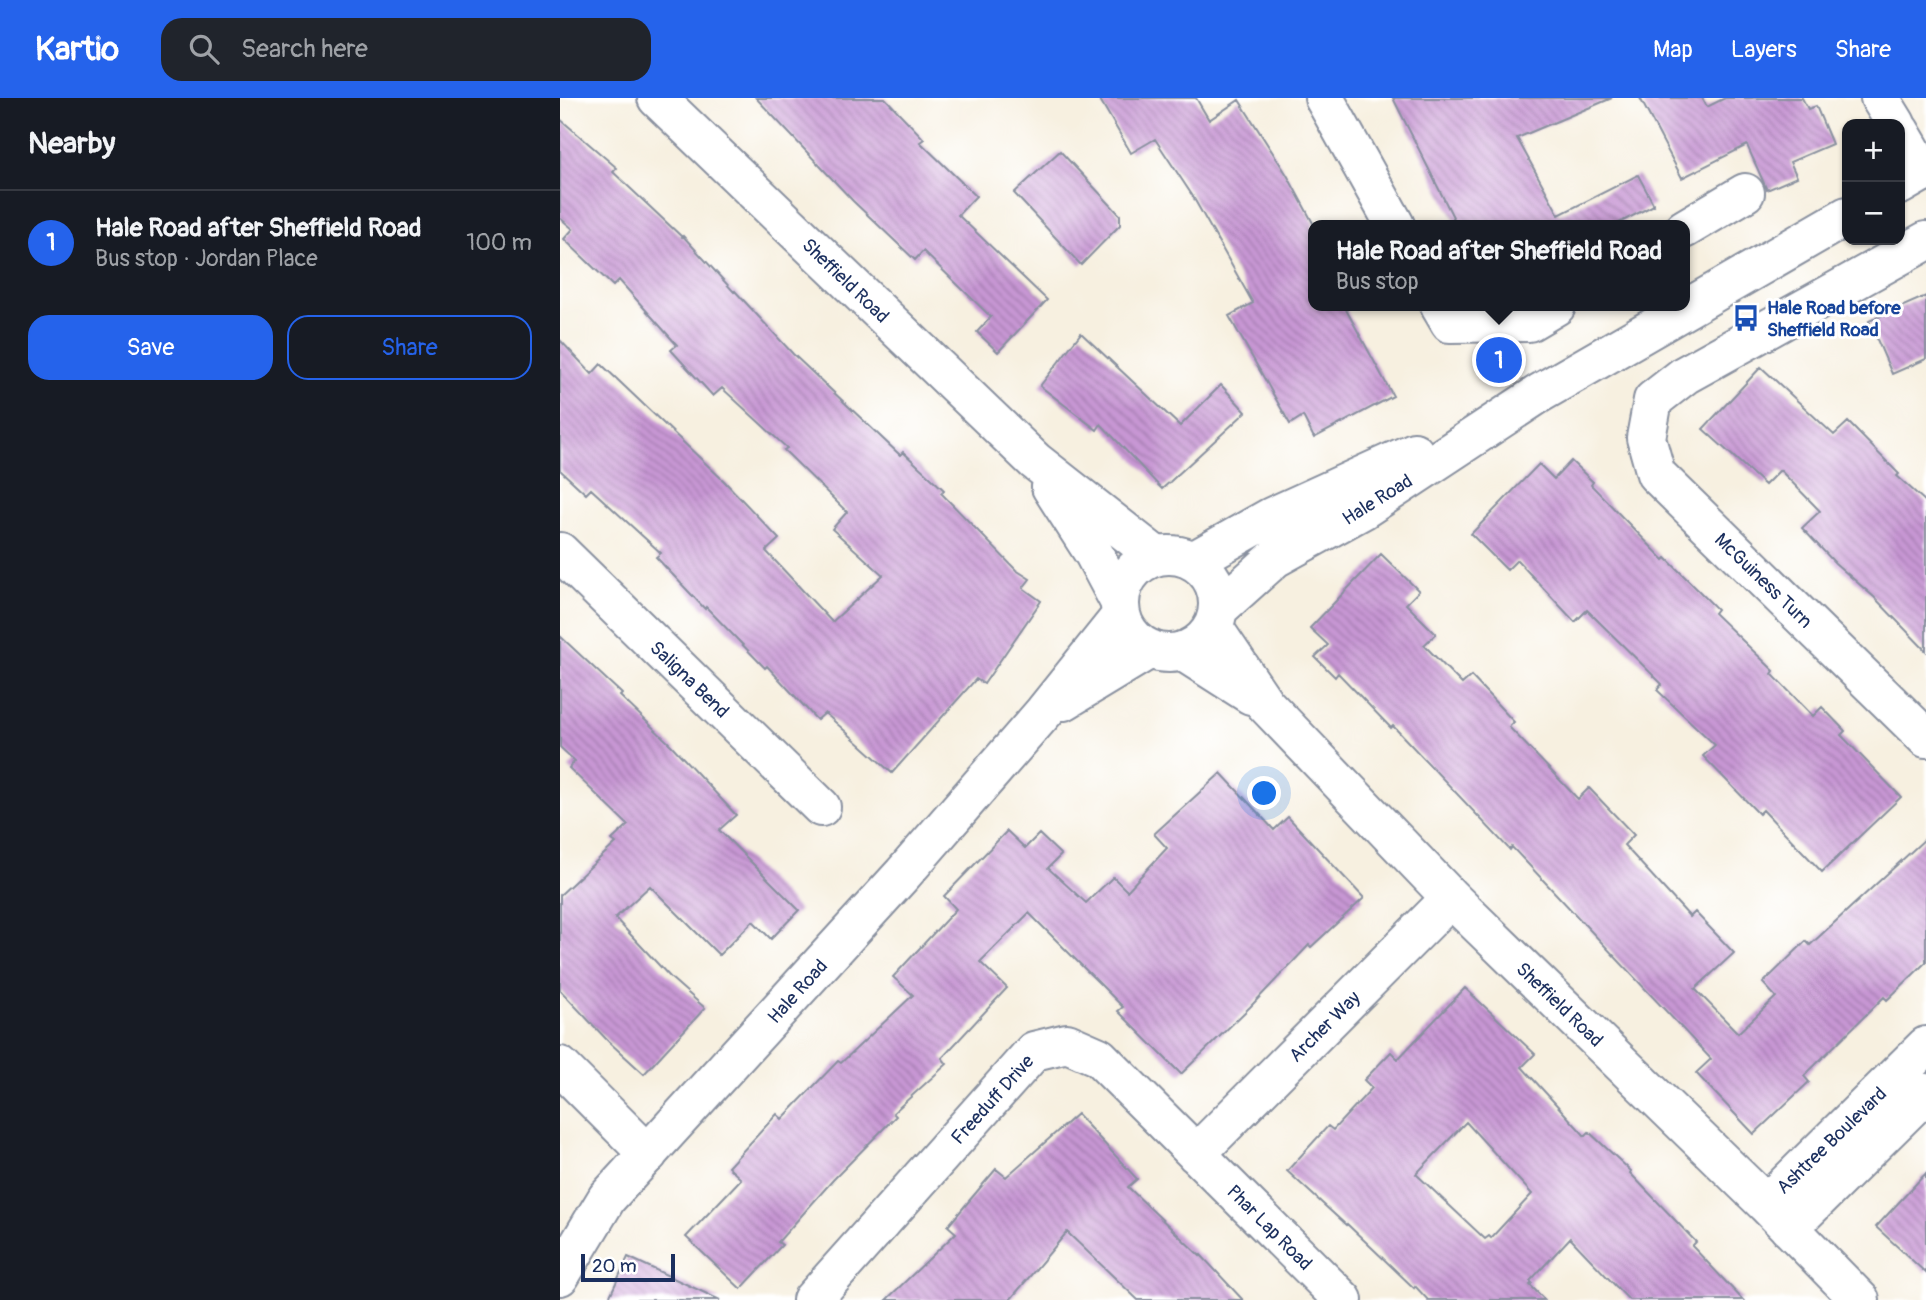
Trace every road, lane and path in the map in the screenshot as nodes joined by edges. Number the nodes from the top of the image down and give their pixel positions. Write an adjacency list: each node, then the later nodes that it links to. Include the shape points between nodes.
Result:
1 (657, 98): 17 (street, Sheffield Road)
2 (1324, 98): 9 (street)
3 (1880, 98): 4 (street)
4 (1893, 119)
5 (1905, 145): 6 (street)
6 (1916, 176)
7 (1745, 193): 10 (street)
8 (1842, 219): 12 (street, Hale Road)
9 (1392, 220)
10 (1690, 226)
11 (1926, 241): 26 (street, McGuiness Turn, via 1685,375 1653,400 1646,438 1656,474)
12 (1690, 307)
13 (1443, 311): 14 (street, via 1450,323 1529,322)
14 (1548, 311)
15 (1682, 311): 16 (street, Hale Road)
16 (1540, 393): 20 (street, Hale Road, via 1271,517); 22 (street, Hale Road, via 1364,509 1275,558)
17 (1035, 461): 19 (street, Sheffield Road); 21 (street, Sheffield Road, via 1094,554)
18 (560, 552): 27 (street, Saligna Bend)
19 (1156, 556): 20 (street); 21 (street, via 1130,573)
20 (1194, 561): 22 (street, via 1208,573 1217,590)
21 (1120, 608): 23 (street, via 1131,636); 25 (street, Hale Road)
22 (1215, 618): 23 (street, via 1200,642); 24 (street, Sheffield Road)
23 (1166, 650): 24 (street, Sheffield Road); 25 (street, Hale Road)
24 (1265, 704): 28 (street, Sheffield Road)
25 (1044, 712): 33 (street, Hale Road)
26 (1926, 738)
27 (821, 807)
28 (1451, 898): 34 (street, Archer Way); 35 (street, Sheffield Road)
29 (1926, 1046): 32 (street, Ashtree Boulevard)
30 (560, 1066): 33 (street)
31 (1926, 1093): 32 (street, Ashtree Boulevard)
32 (1880, 1115): 35 (street, Ashtree Boulevard)
33 (648, 1154): 36 (street, Hale Road, via 607,1198)
34 (1196, 1154): 37 (street, Freeduff Drive, via 1099,1057 1066,1043 1034,1051); 38 (street, Phar Lap Road)
35 (1778, 1216): 39 (street, Sheffield Road)
36 (560, 1276)
37 (811, 1300)
38 (1343, 1300)
39 (1860, 1300)

